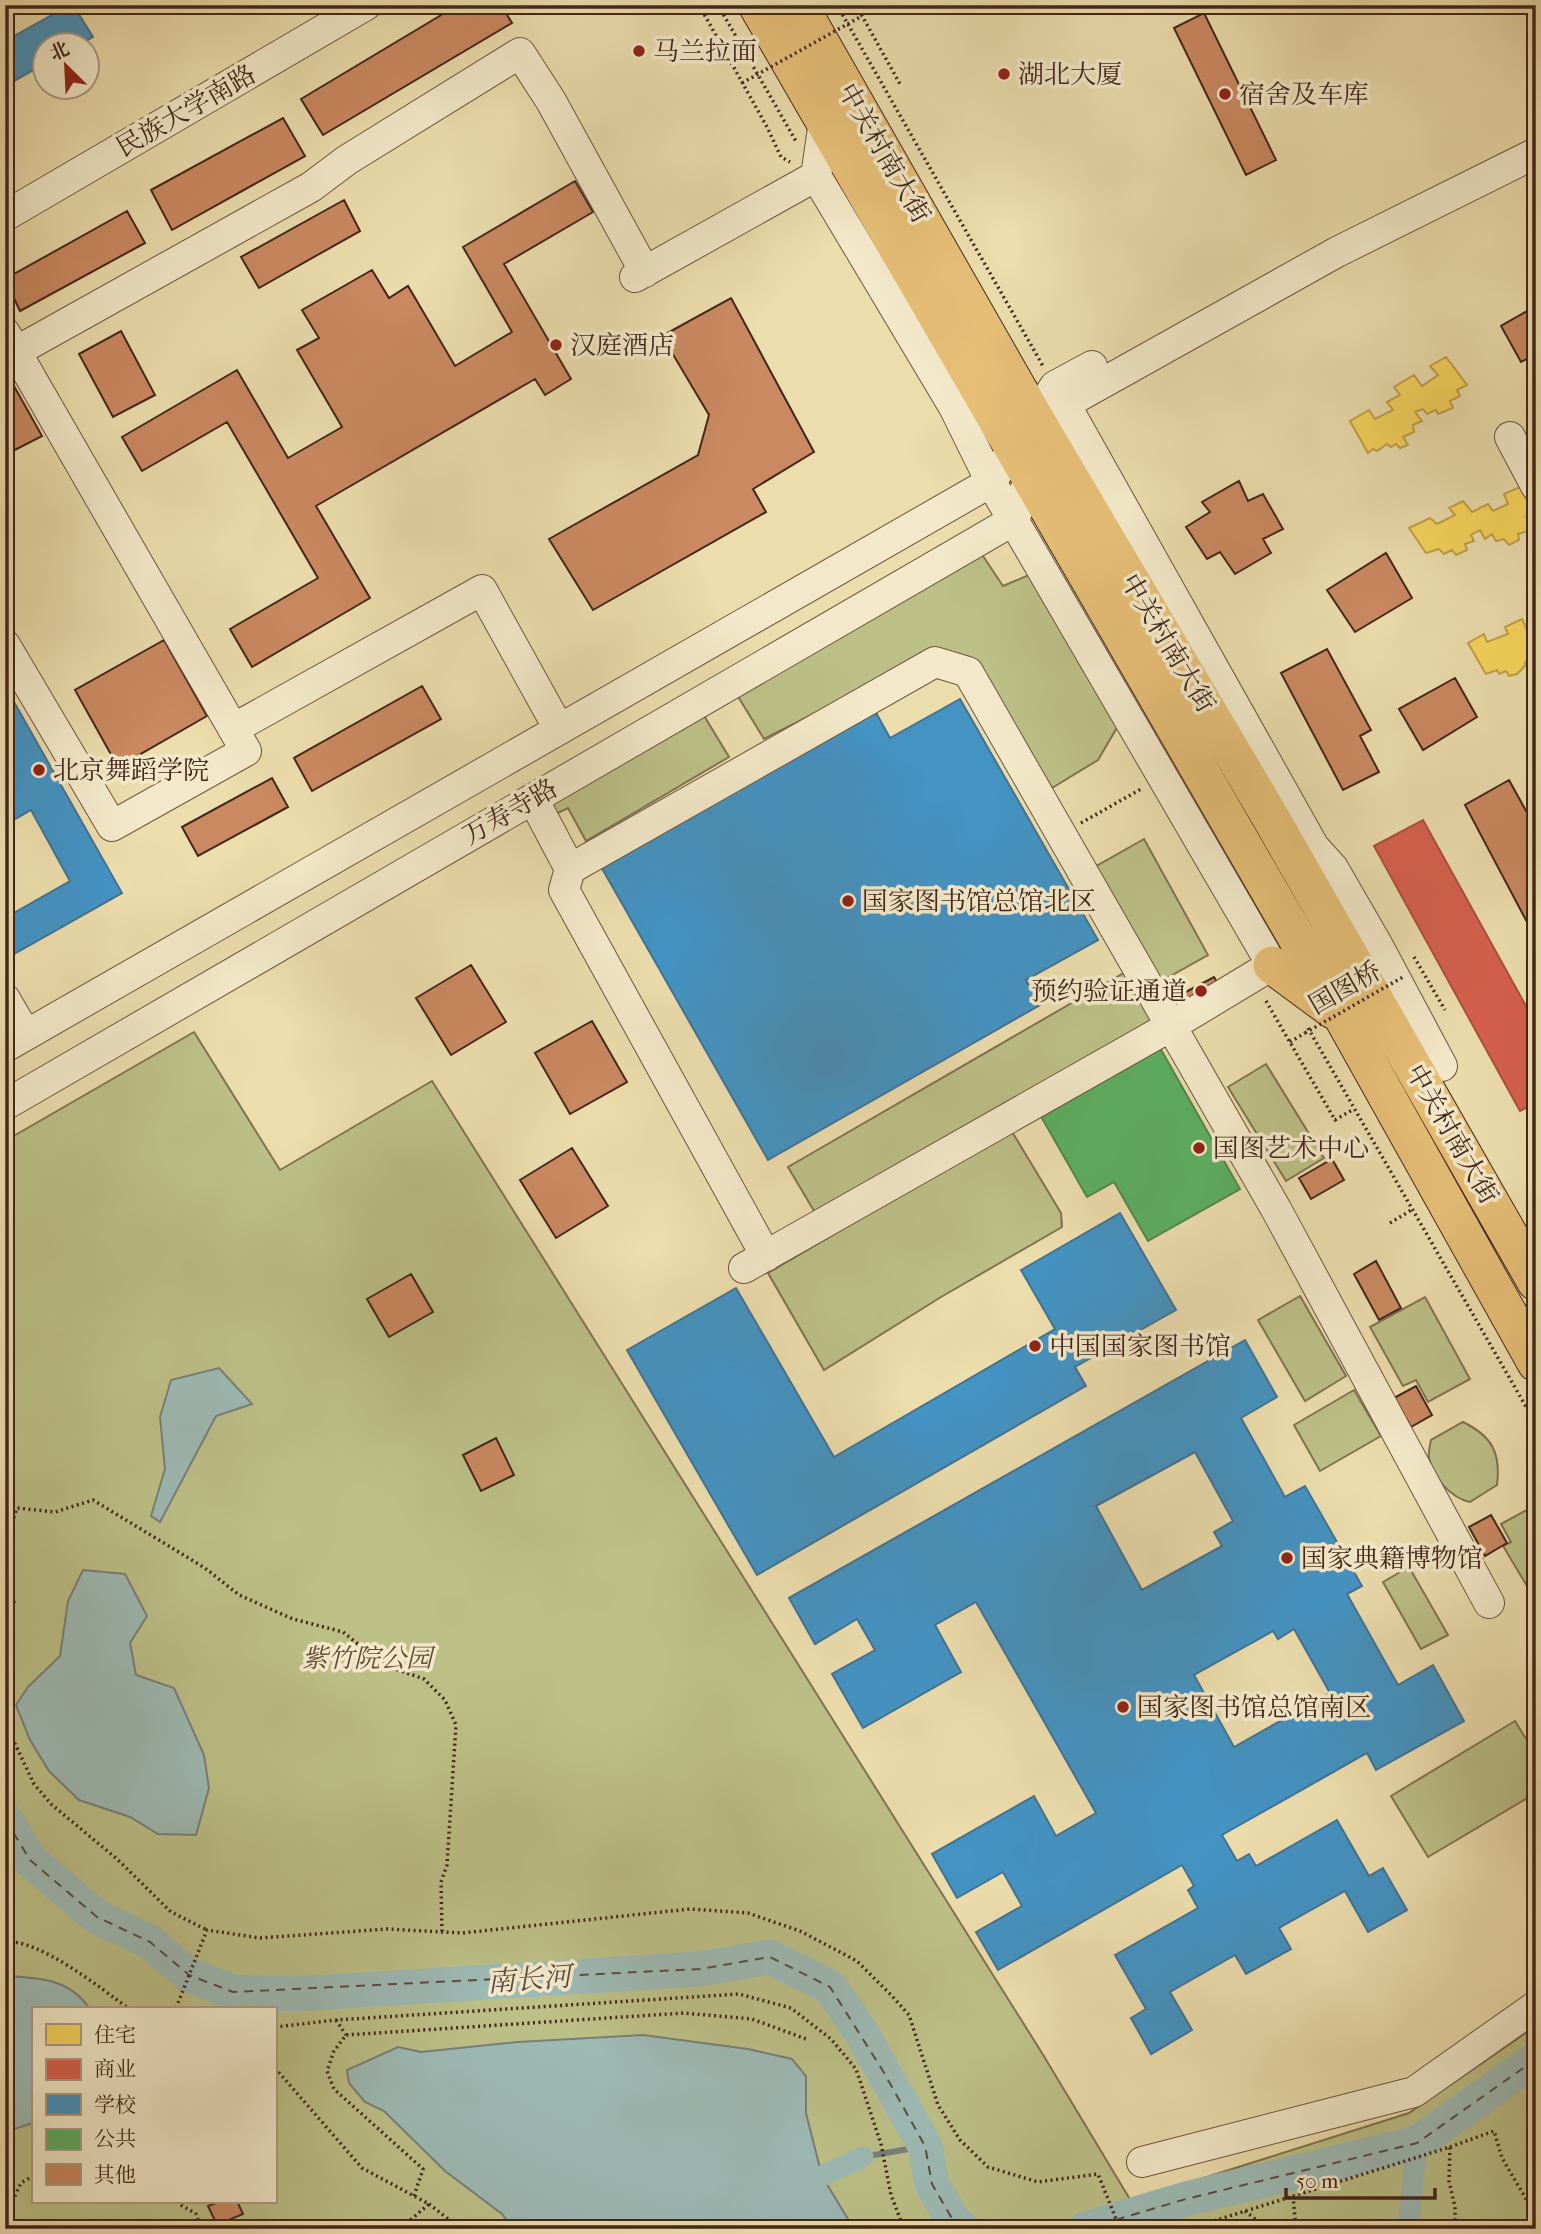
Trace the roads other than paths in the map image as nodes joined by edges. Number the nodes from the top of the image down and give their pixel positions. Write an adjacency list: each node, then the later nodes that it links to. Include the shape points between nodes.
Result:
1 (366, 5): 8 (street, 民族大学南路)
2 (757, 5): 4 (main road, 中关村南大街)
3 (799, 5): 10 (main road, 中关村南大街)
4 (824, 121): 7 (street, 中关村南大街); 12 (main road, 中关村南大街)
5 (1536, 132): 10 (street, via 1329,238)
6 (1536, 153): 10 (street, via 1338,252)
7 (816, 176): 9 (street, via 640,274 551,101 520,53 311,187); 13 (street, via 954,407)
8 (5, 216)
9 (11, 342): 17 (street)
10 (1050, 412): 12 (street); 20 (main road, 中关村南大街); 21 (street, 中关村南大街)
11 (1510, 437): 14 (street)
12 (1021, 463): 13 (street); 15 (street); 25 (main road, 中关村南大街)
13 (991, 482): 15 (street); 18 (street, 万寿寺路)
14 (1536, 486)
15 (1014, 520): 19 (street, 万寿寺路); 23 (street)
16 (5, 645): 17 (street, via 112,826 246,751)
17 (233, 729): 18 (street, via 482,590)
18 (559, 729): 27 (street, 万寿寺路)
19 (533, 799): 22 (street); 29 (street, 万寿寺路)
20 (1268, 813): 21 (main road); 30 (main road, 中关村南大街)
21 (1314, 847): 28 (street, 中关村南大街, via 1333,867)
22 (570, 869): 26 (street, via 935,662 968,671); 26 (street, via 564,890 755,1262)
23 (1272, 965): 25 (main road); 26 (street)
24 (5, 999): 27 (street)
25 (1343, 1018): 32 (main road, 中关村南大街)
26 (1171, 1026): 33 (street, via 1276,1209)
27 (16, 1041)
28 (1442, 1066): 30 (main road)
29 (5, 1105)
30 (1454, 1139): 31 (main road, 中关村南大街)
31 (1536, 1282)
32 (1536, 1363)
33 (1489, 1603)
34 (1536, 2006): 35 (street, via 1415,2092)
35 (1142, 2162)

